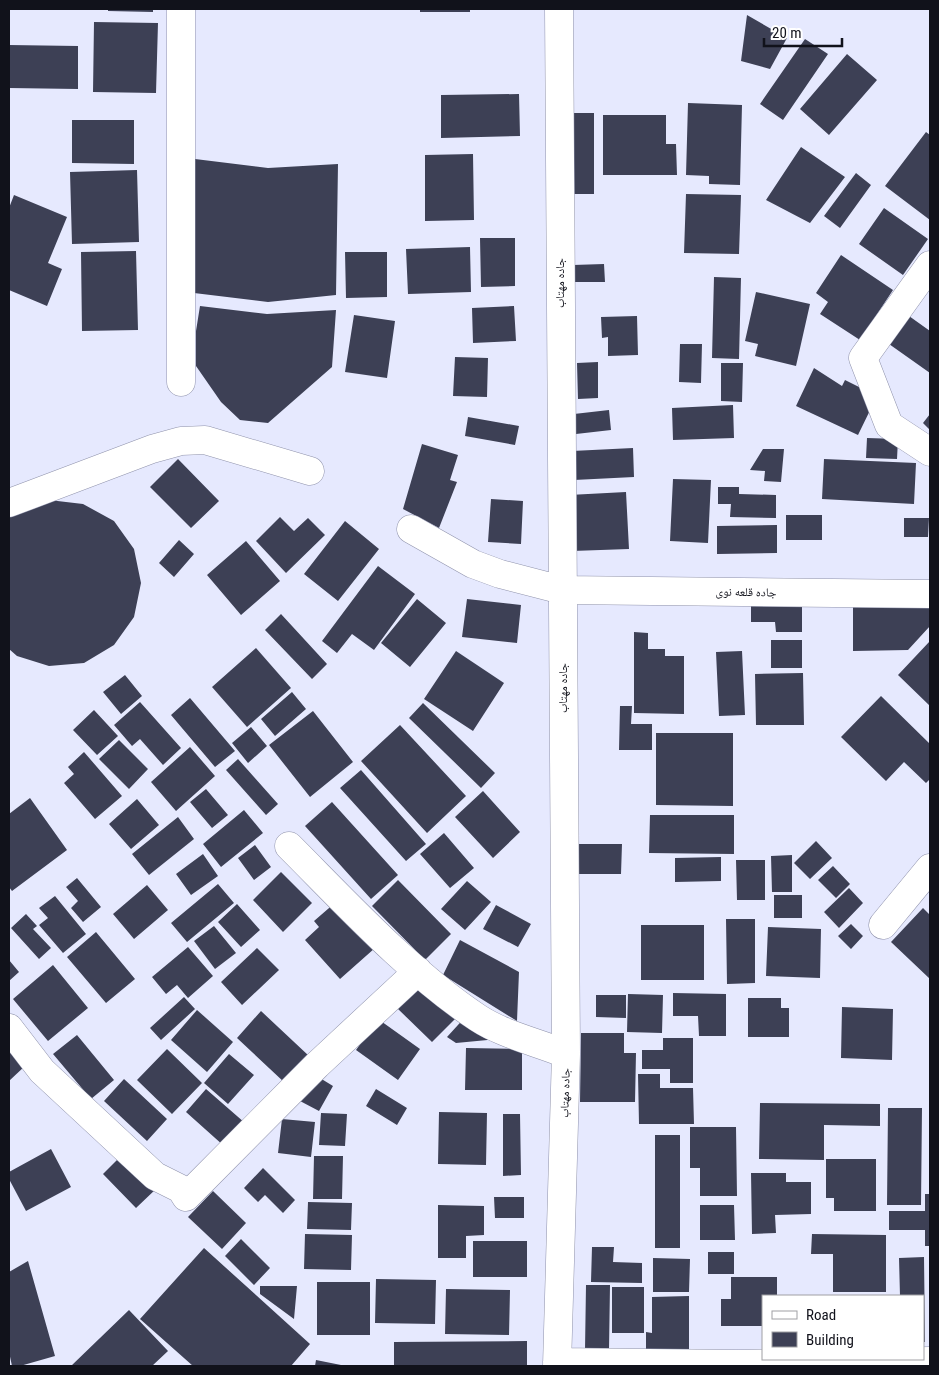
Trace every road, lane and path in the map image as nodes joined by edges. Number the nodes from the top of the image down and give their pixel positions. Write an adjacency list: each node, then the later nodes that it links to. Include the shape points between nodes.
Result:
1 (181, 9): 4 (street)
2 (559, 9): 9 (street, جاده مهتاب)
3 (930, 265): 5 (street, via 863,358 890,425)
4 (181, 382)
5 (930, 452)
6 (310, 471): 7 (street, via 205,440 181,441)
7 (9, 503)
8 (411, 529): 9 (street, جاده قلعه نوی, via 473,564)
9 (562, 590): 10 (street, جاده قلعه نوی); 16 (street, جاده مهتاب)
10 (930, 594)
11 (288, 846): 14 (street)
12 (930, 868): 13 (street)
13 (883, 925)
14 (418, 971): 15 (street, via 317,1065 186,1197 181,1189 156,1176 42,1071); 16 (street, via 478,1018 510,1034)
15 (9, 1028)
16 (566, 1054): 18 (street, جاده مهتاب)
17 (930, 1361): 18 (street)
18 (557, 1364)

